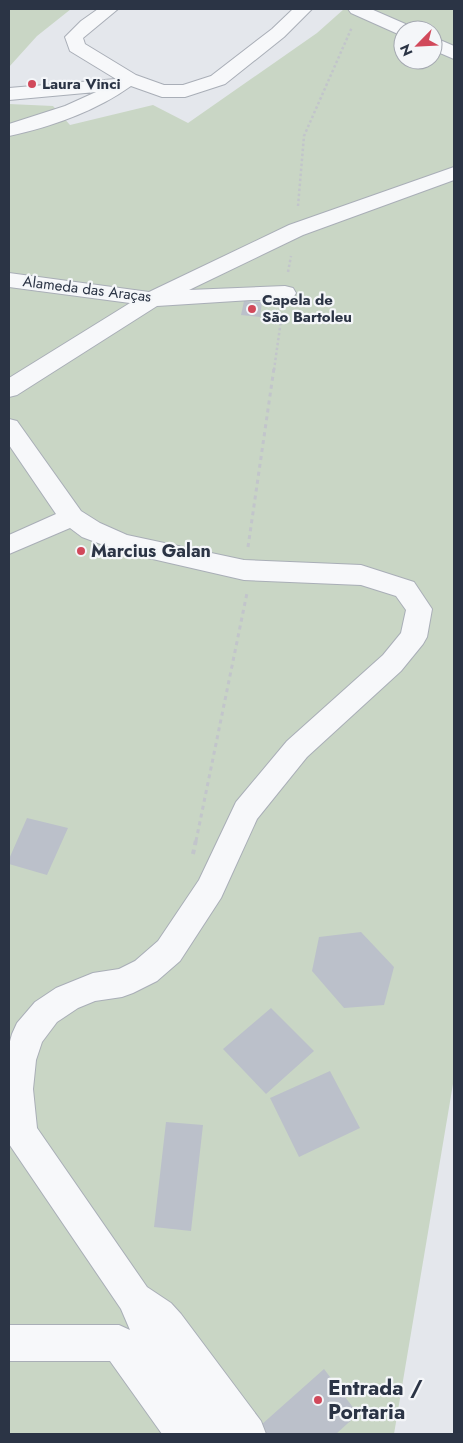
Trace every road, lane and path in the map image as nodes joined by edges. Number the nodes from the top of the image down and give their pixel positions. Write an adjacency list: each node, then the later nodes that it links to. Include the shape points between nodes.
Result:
1 (109, 9): 5 (lane, via 74,37 77,47)
2 (303, 9): 5 (lane, via 278,34 218,80 185,91 162,91)
3 (358, 9): 4 (lane); 9 (path, via 304,136)
4 (393, 25)
5 (129, 79): 6 (lane, via 108,85); 7 (lane, via 116,90 72,110)
6 (9, 94)
7 (9, 130)
8 (454, 173): 9 (lane)
9 (296, 230): 11 (path); 12 (lane)
10 (9, 280): 12 (lane, Alameda das Araças)
11 (284, 293): 12 (lane, Alameda das Araças); 17 (path)
12 (152, 299): 13 (lane)
13 (9, 389)
14 (9, 427): 15 (lane)
15 (72, 517): 16 (lane); 17 (lane, via 91,530 122,543)
16 (9, 545)
17 (244, 570): 18 (path, via 247,597); 19 (lane, via 361,575 405,589 419,609 414,637 392,663 297,748 246,811 210,889 169,951 146,971 122,983 93,988 67,998 46,1012 28,1034 20,1060)
18 (192, 860)
19 (15, 1126): 20 (lane)
20 (133, 1297): 22 (lane); 24 (lane, via 159,1353); 25 (lane, via 168,1327)
21 (9, 1343): 22 (lane)
22 (119, 1343): 23 (lane)
23 (184, 1434)
24 (220, 1434)
25 (248, 1434)

